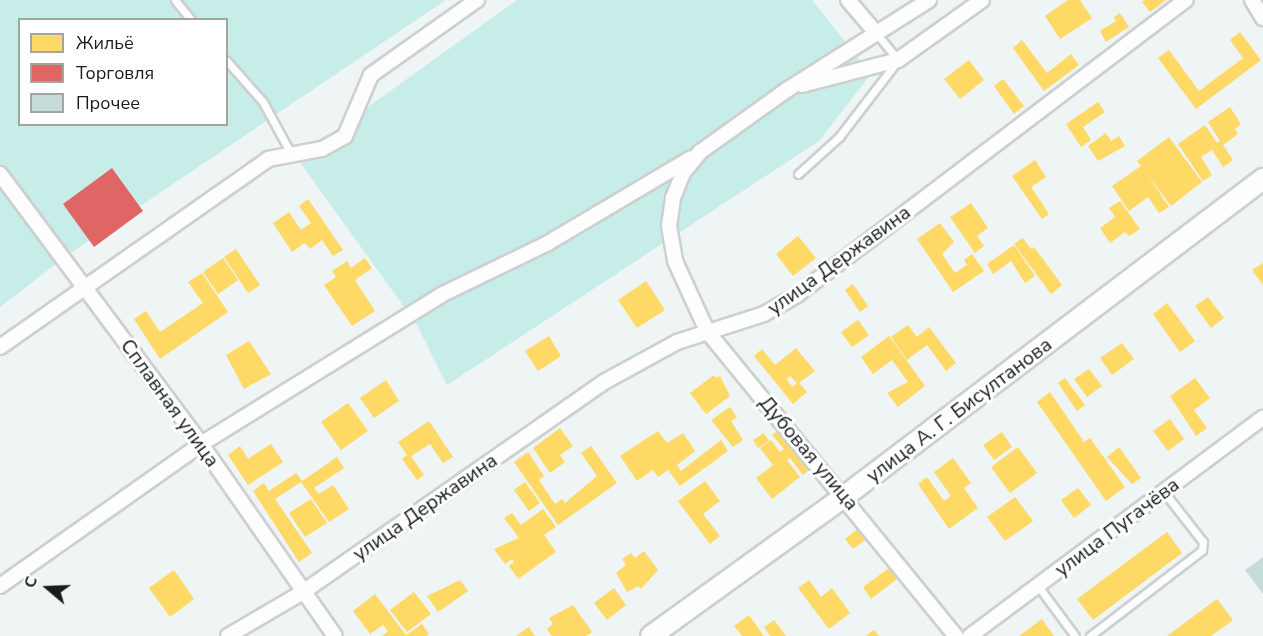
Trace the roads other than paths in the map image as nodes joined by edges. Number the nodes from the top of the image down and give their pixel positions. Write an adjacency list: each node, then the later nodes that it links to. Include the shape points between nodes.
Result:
1 (174, 0): 8 (lane)
2 (477, 0): 14 (street, via 370,75 345,136 322,149)
3 (848, 0): 10 (street)
4 (929, 0): 10 (street)
5 (982, 0): 11 (street)
6 (1186, 0): 20 (street, улица Державина, via 797,296 764,314)
7 (1252, 0): 9 (street)
8 (190, 18)
9 (1263, 18)
10 (877, 34): 11 (lane); 13 (street)
11 (898, 60): 13 (street); 17 (lane, via 839,137)
12 (228, 62): 14 (lane, via 263,102)
13 (788, 89): 15 (street)
14 (290, 152): 19 (street, via 268,159)
15 (700, 152): 20 (street, Дубовая улица, via 683,173 673,198 669,225 675,261); 23 (street, via 548,243 441,294)
16 (0, 174): 19 (street, Сплавная улица)
17 (798, 174)
18 (1263, 180): 25 (street, улица А. Г. Бисултанова)
19 (86, 287): 21 (street); 23 (street, Сплавная улица)
20 (707, 331): 25 (street, Дубовая улица); 28 (street, улица Державина, via 677,342 604,382)
21 (0, 347)
22 (1263, 418): 24 (street, улица Пугачёва)
23 (201, 444): 26 (street); 28 (street, Сплавная улица)
24 (1164, 492): 27 (street, улица Пугачёва); 35 (lane, via 1203,542 1202,550)
25 (845, 496): 31 (street, улица А. Г. Бисултанова); 32 (street, Дубовая улица)
26 (0, 586)
27 (1038, 586): 33 (street, улица Пугачёва); 34 (lane)
28 (303, 592): 29 (street, улица Державина); 30 (street, Сплавная улица)
29 (228, 636)
30 (335, 636)
31 (651, 636)
32 (956, 636)
33 (970, 636)
34 (1075, 636)
35 (1090, 636)

